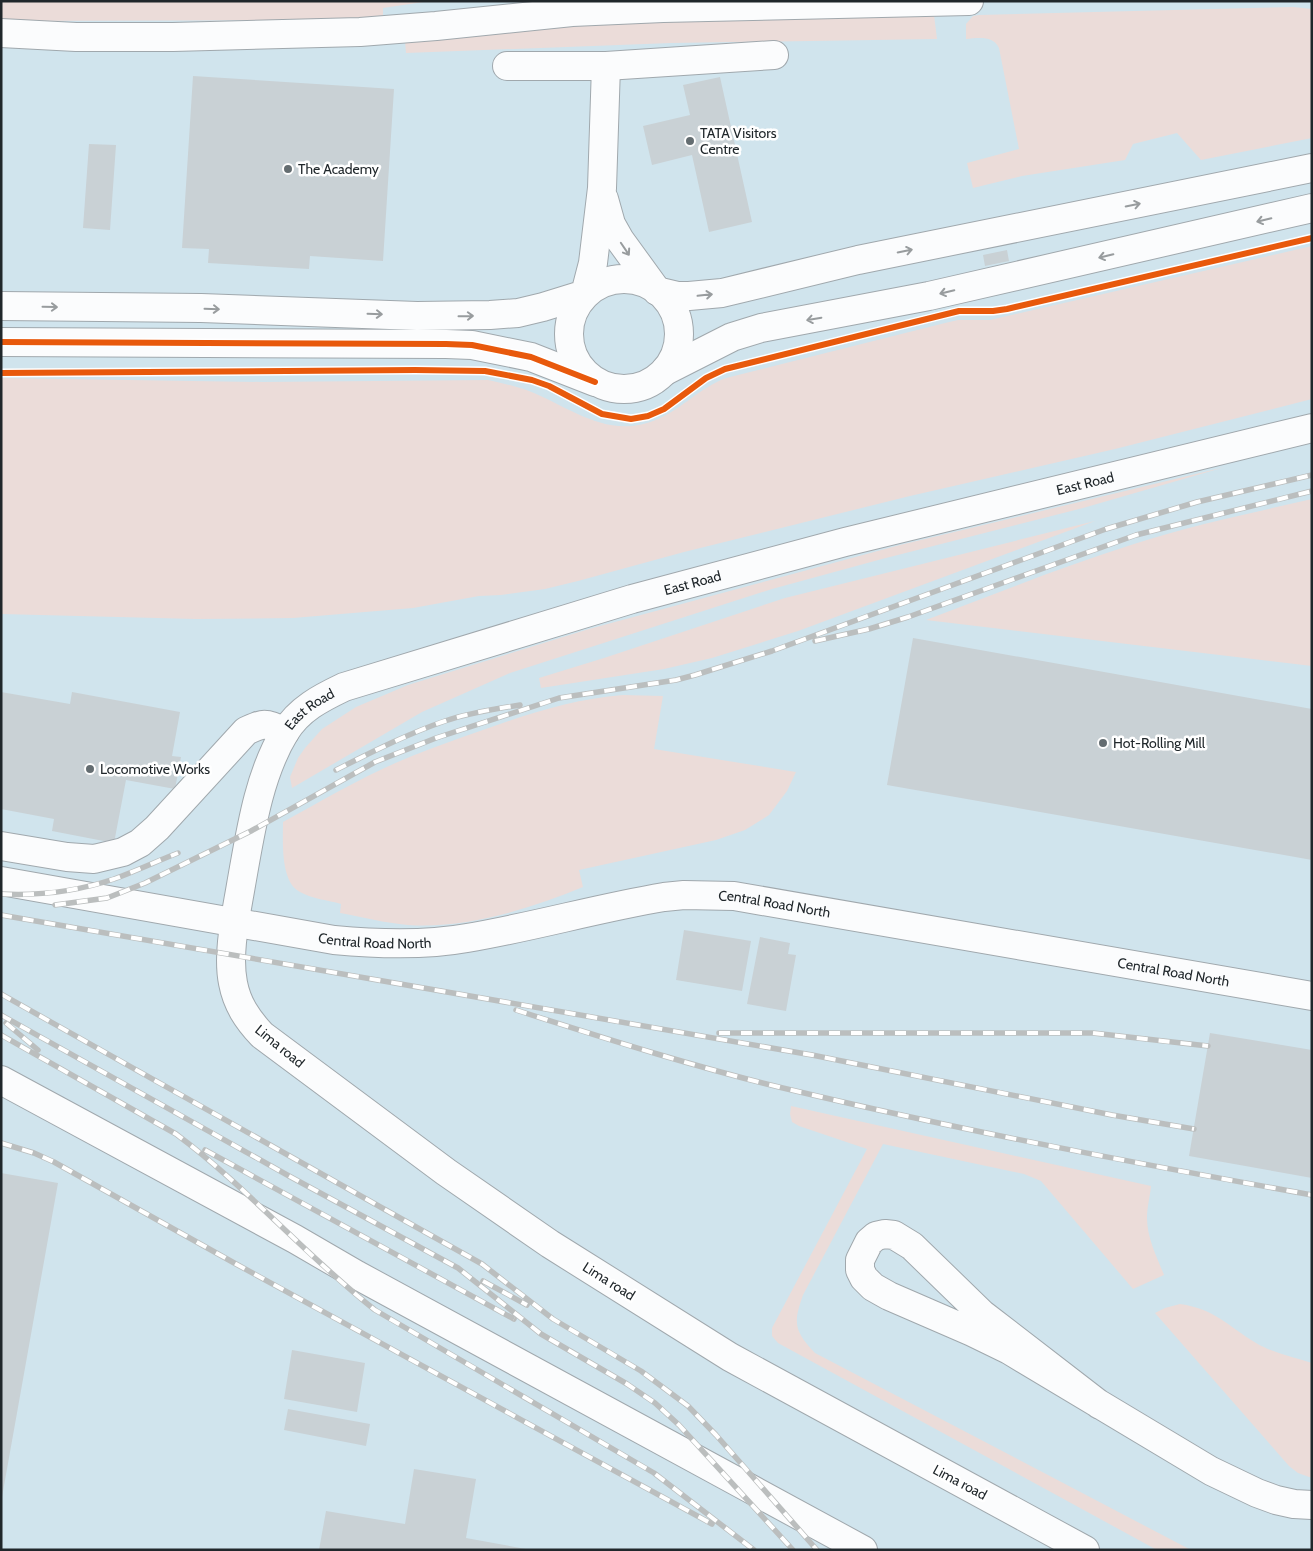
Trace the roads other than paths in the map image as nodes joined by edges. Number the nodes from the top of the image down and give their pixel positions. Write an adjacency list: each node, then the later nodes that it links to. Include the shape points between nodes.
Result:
1 (968, 1): 2 (street, via 608,10 360,32 173,37)
2 (1, 33)
3 (774, 56): 5 (street)
4 (508, 66): 5 (street)
5 (606, 66): 7 (street)
6 (1312, 168): 9 (street, one-way to 6, via 678,296 722,293 858,260)
7 (602, 188): 9 (street, one-way to 9, via 611,224); 10 (street, via 593,263)
8 (1312, 208): 13 (street, one-way to 13, via 929,296 761,328 732,337)
9 (657, 291): 10 (street, via 629,279 598,285); 13 (street, via 674,311 678,330 677,348)
10 (585, 294): 11 (street, one-way to 10, via 490,315 543,308); 14 (street, via 569,324 569,341 573,357)
11 (1, 306)
12 (1, 342): 14 (street, via 472,345 532,357)
13 (665, 371): 14 (street, via 653,381 624,390)
14 (595, 382)
15 (1312, 428): 16 (street, East Road, via 845,542 586,612 344,687 313,702)
16 (285, 732): 17 (street, via 266,724 246,731 157,828 123,852 94,859); 19 (street, East Road, via 260,790)
17 (1, 846)
18 (1, 881): 19 (street, Central Road North)
19 (235, 923): 20 (street, Central Road North, via 334,940 423,942 466,938 664,897 734,896); 25 (street, Lima road, via 232,982 238,1003 248,1020 262,1035 438,1166 550,1244 730,1357)
20 (1312, 996)
21 (1, 1080): 24 (street)
22 (1100, 1405): 22 (street, via 1009,1350 873,1288 860,1270 860,1260 869,1242 885,1234 894,1235 912,1246 982,1314); 23 (street, via 1239,1485 1276,1500)
23 (1312, 1505)
24 (863, 1550)
25 (1085, 1550)

